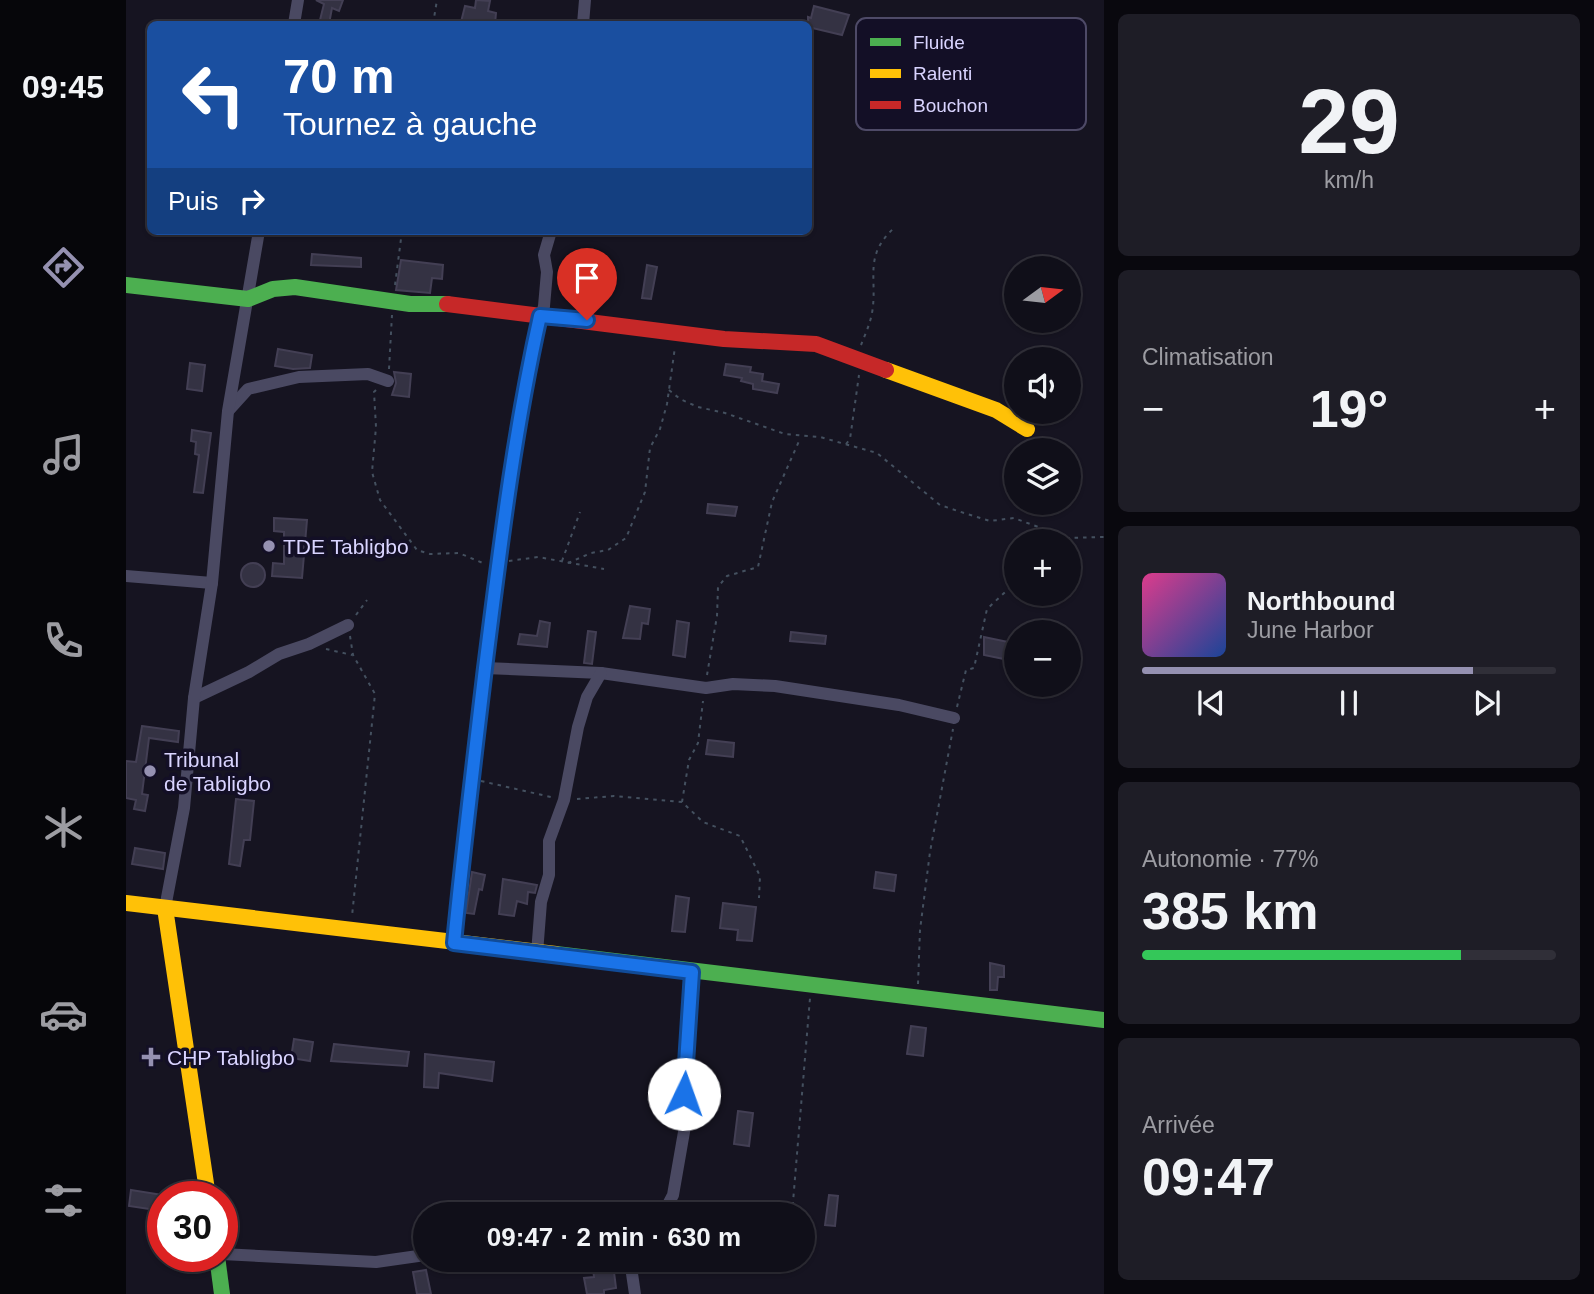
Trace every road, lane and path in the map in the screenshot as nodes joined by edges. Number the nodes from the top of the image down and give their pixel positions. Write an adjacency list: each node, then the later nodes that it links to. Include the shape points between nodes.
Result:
1 (298, 0): 4 (street)
2 (437, 0): 5 (path)
3 (585, 0): 6 (street)
4 (294, 21)
5 (434, 21)
6 (583, 21)
7 (893, 229): 16 (path, via 879,246 871,272 872,313)
8 (259, 235): 12 (street)
9 (401, 235): 13 (path)
10 (550, 235): 14 (street)
11 (126, 285): 12 (street)
12 (248, 299): 13 (street, via 273,289 295,287); 19 (street)
13 (393, 301): 14 (street); 17 (path)
14 (540, 316): 15 (street); 27 (street, via 522,397)
15 (674, 332): 16 (street, via 816,344); 18 (path)
16 (856, 359): 20 (street, via 996,410); 22 (path, via 860,380 850,439)
17 (388, 381): 19 (street, via 368,374 299,377 248,389); 27 (path, via 374,392 372,472 380,500 417,550 459,553 492,568)
18 (669, 390): 21 (path, via 698,407); 28 (path, via 660,429 650,447 645,492 626,538 608,550)
19 (228, 411): 31 (street)
20 (1027, 429)
21 (801, 437): 22 (path); 39 (path, via 772,502 758,567 727,576 719,587)
22 (845, 444): 24 (path, via 877,453 940,505 990,522 1014,518)
23 (580, 512): 26 (path)
24 (1042, 527): 25 (path, via 1068,538)
25 (1104, 537)
26 (562, 562): 27 (path, via 538,558); 28 (path)
27 (497, 564): 37 (street)
28 (566, 564): 29 (path)
29 (604, 569)
30 (126, 576): 31 (street)
31 (212, 583): 40 (street)
32 (1004, 593): 41 (path, via 987,609 974,668 966,670)
33 (367, 600): 34 (path)
34 (348, 625): 35 (street); 36 (path)
35 (309, 644): 36 (path); 40 (street, via 279,654)
36 (353, 655): 48 (path, via 375,694)
37 (485, 668): 38 (street); 42 (street)
38 (601, 673): 39 (street); 43 (street, via 578,727)
39 (706, 688): 41 (street, via 775,686); 44 (path, via 698,743 689,760)
40 (194, 698): 47 (street, via 184,808)
41 (954, 718): 53 (path, via 920,930)
42 (470, 779): 43 (path); 49 (street)
43 (564, 800): 44 (path, via 614,796); 50 (street, via 549,841 549,875 541,902)
44 (682, 802): 45 (path, via 703,822 740,836 760,876)
45 (759, 898)
46 (126, 903): 47 (street)
47 (165, 908): 48 (street); 55 (street)
48 (350, 931): 49 (street)
49 (454, 943): 50 (street)
50 (537, 953): 51 (street)
51 (692, 972): 52 (street); 56 (street, via 684,1094 688,1109)
52 (810, 986): 53 (street); 57 (path)
53 (918, 999): 54 (street)
54 (1104, 1020)
55 (206, 1181)
56 (669, 1202)
57 (793, 1202)
58 (238, 1255): 59 (street, via 376,1262)
59 (413, 1257)
60 (219, 1272): 62 (street)
61 (632, 1272): 63 (street)
62 (222, 1294)
63 (635, 1294)

